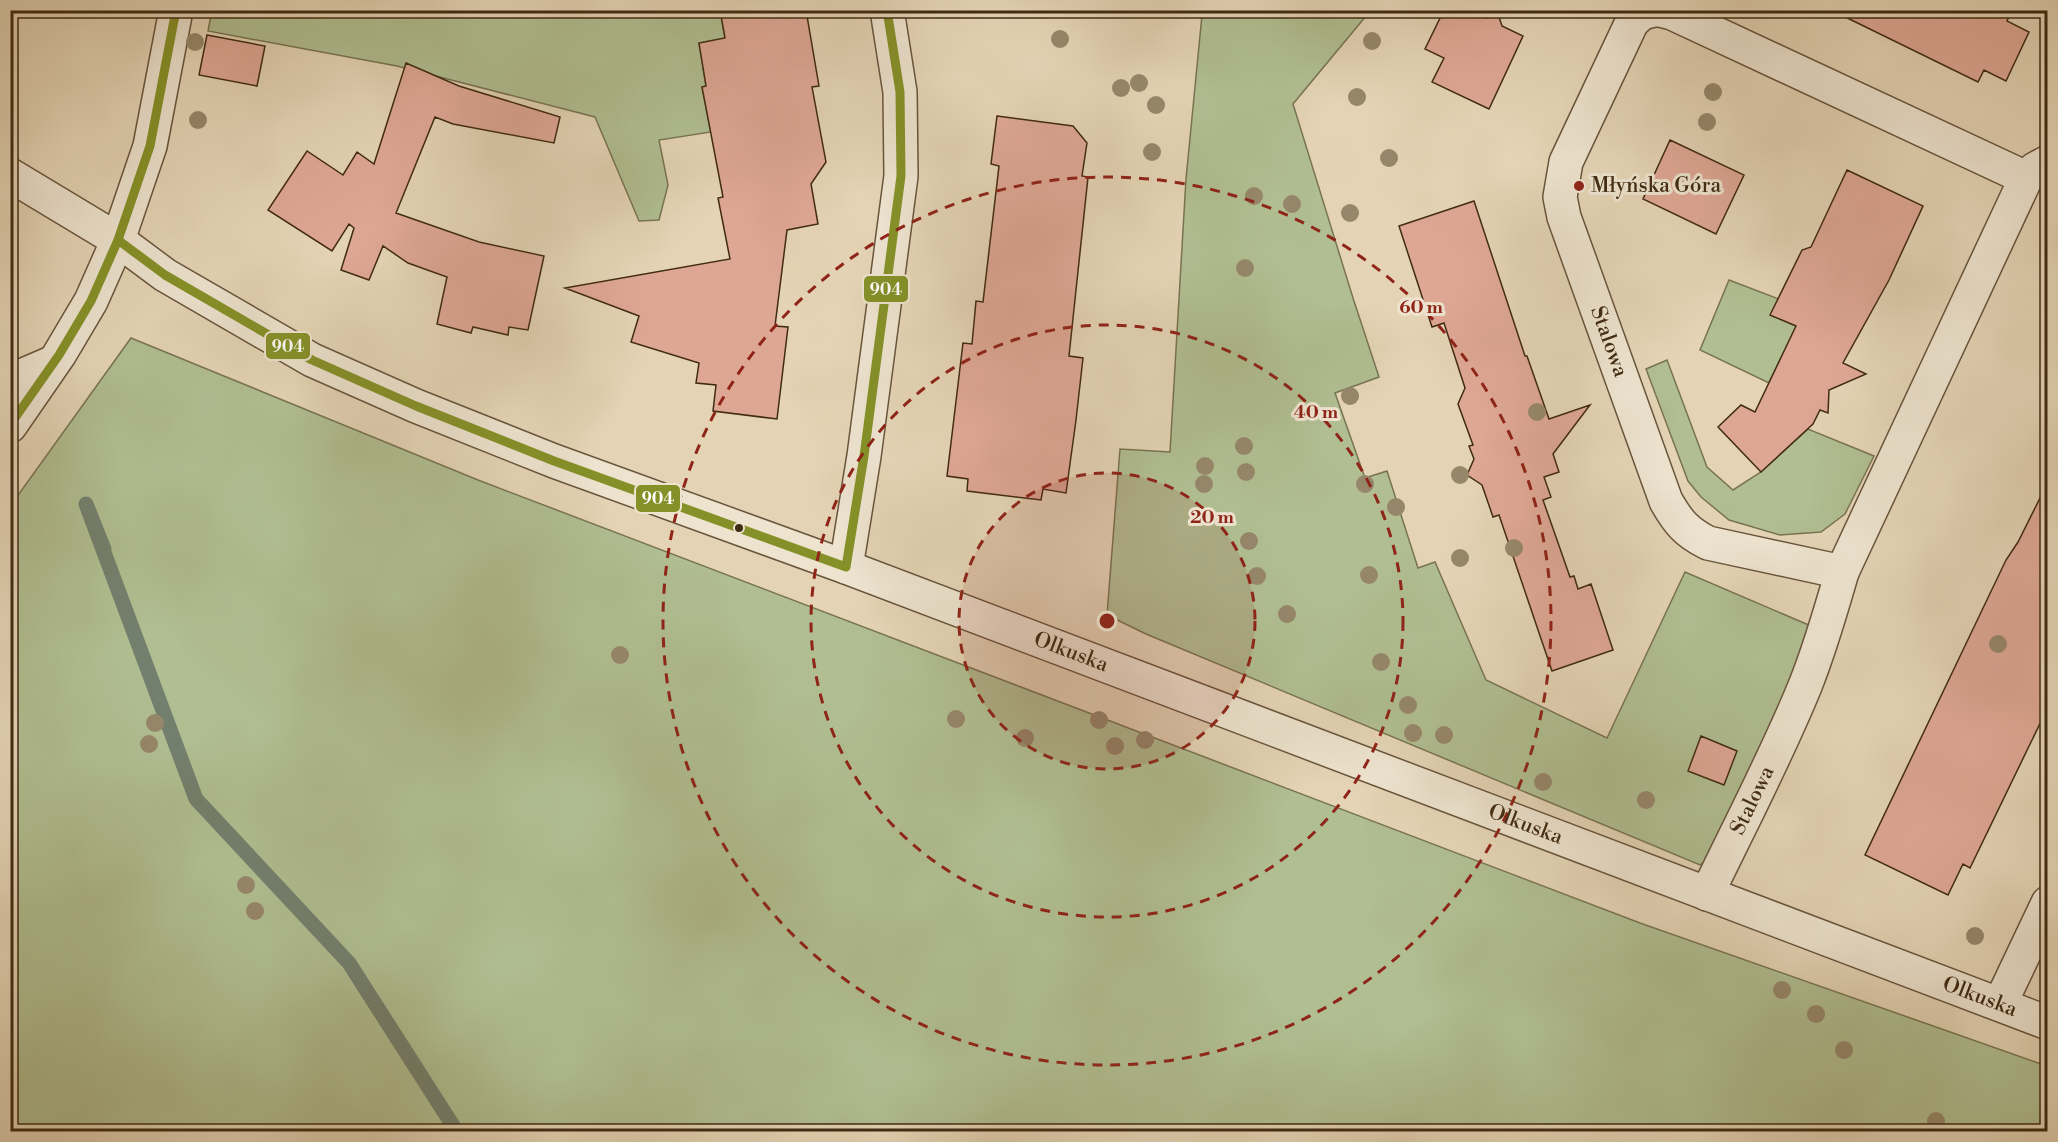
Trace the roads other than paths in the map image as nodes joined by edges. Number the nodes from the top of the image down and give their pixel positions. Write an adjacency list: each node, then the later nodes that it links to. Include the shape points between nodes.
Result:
1 (176, 10): 7 (street, via 150,146)
2 (887, 10): 11 (street, via 900,92 901,176)
3 (1654, 10): 12 (street, Stalowa, via 1642,13 1632,22 1566,162 1560,197 1564,217 1666,501 1677,521 1691,535 1708,543)
4 (1660, 10): 5 (street, Stalowa)
5 (2037, 170): 12 (street, Stalowa)
6 (10, 175): 7 (street, Olkuska)
7 (118, 240): 8 (street, via 91,301); 11 (street, Olkuska, via 165,275 312,360 554,461)
8 (59, 355): 9 (lane); 10 (street)
9 (10, 375)
10 (10, 426)
11 (846, 567): 13 (street, Olkuska)
12 (1842, 572): 13 (street, Stalowa, via 1805,686)
13 (1707, 894): 15 (street, Olkuska)
14 (2048, 903): 15 (street)
15 (2000, 1004): 16 (street, Olkuska)
16 (2048, 1023)

